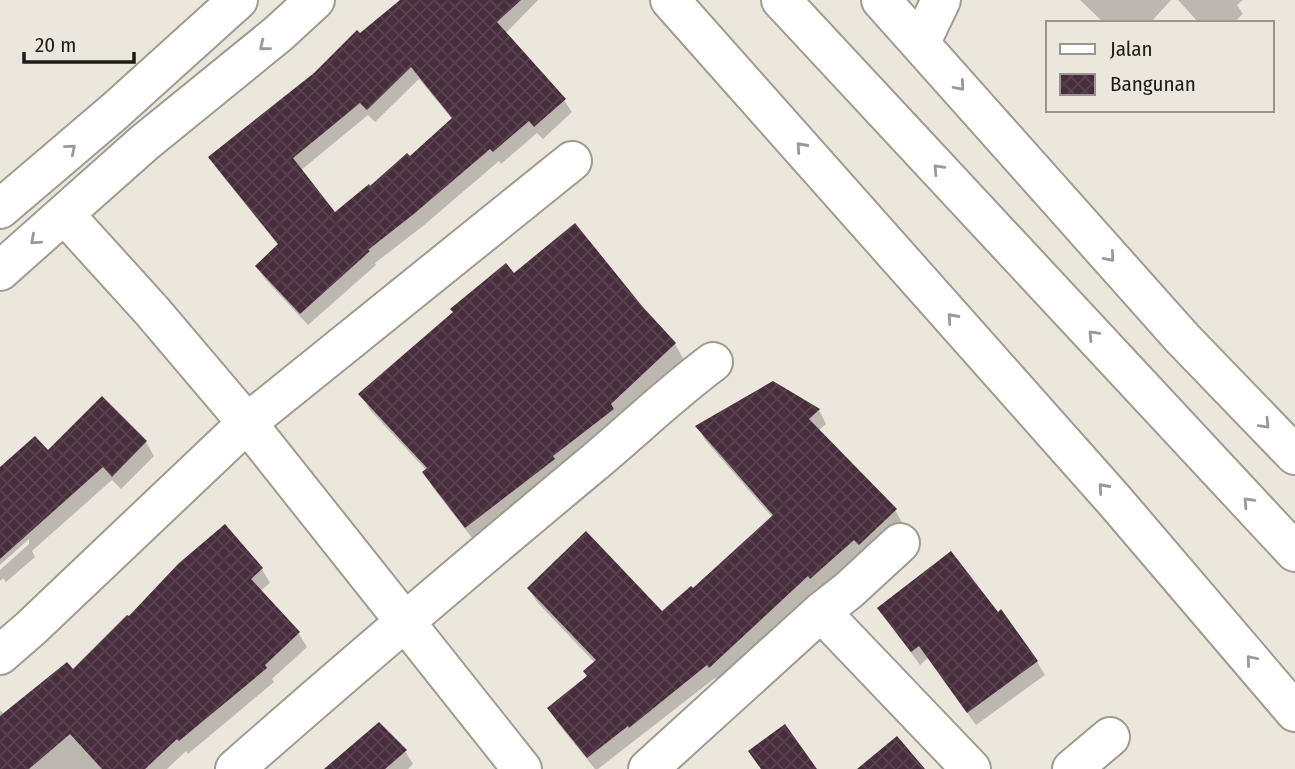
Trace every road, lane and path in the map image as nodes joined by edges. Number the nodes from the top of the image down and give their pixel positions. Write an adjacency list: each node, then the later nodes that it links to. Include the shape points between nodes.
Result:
1 (238, 0): 8 (main road)
2 (315, 0): 9 (main road, one-way to 9)
3 (670, 0): 22 (main road, one-way to 3, via 1114,500)
4 (781, 0): 18 (main road, one-way to 4)
5 (881, 0): 7 (main road)
6 (941, 0): 7 (main road)
7 (921, 42): 16 (main road, one-way to 16, via 1183,339)
8 (114, 111): 9 (main road); 11 (main road, one-way to 8)
9 (144, 143): 12 (main road)
10 (572, 161): 15 (main road)
11 (0, 209)
12 (64, 214): 13 (main road, one-way to 13); 15 (main road)
13 (0, 271)
14 (713, 362): 20 (main road, via 495,543)
15 (247, 423): 20 (main road); 21 (main road)
16 (1295, 456)
17 (900, 543): 19 (main road)
18 (1295, 552)
19 (821, 612): 26 (main road); 27 (main road)
20 (407, 623): 24 (main road); 25 (main road)
21 (0, 655)
22 (1295, 712)
23 (1110, 737): 28 (main road)
24 (235, 769)
25 (522, 769)
26 (648, 769)
27 (971, 769)
28 (1072, 769)

